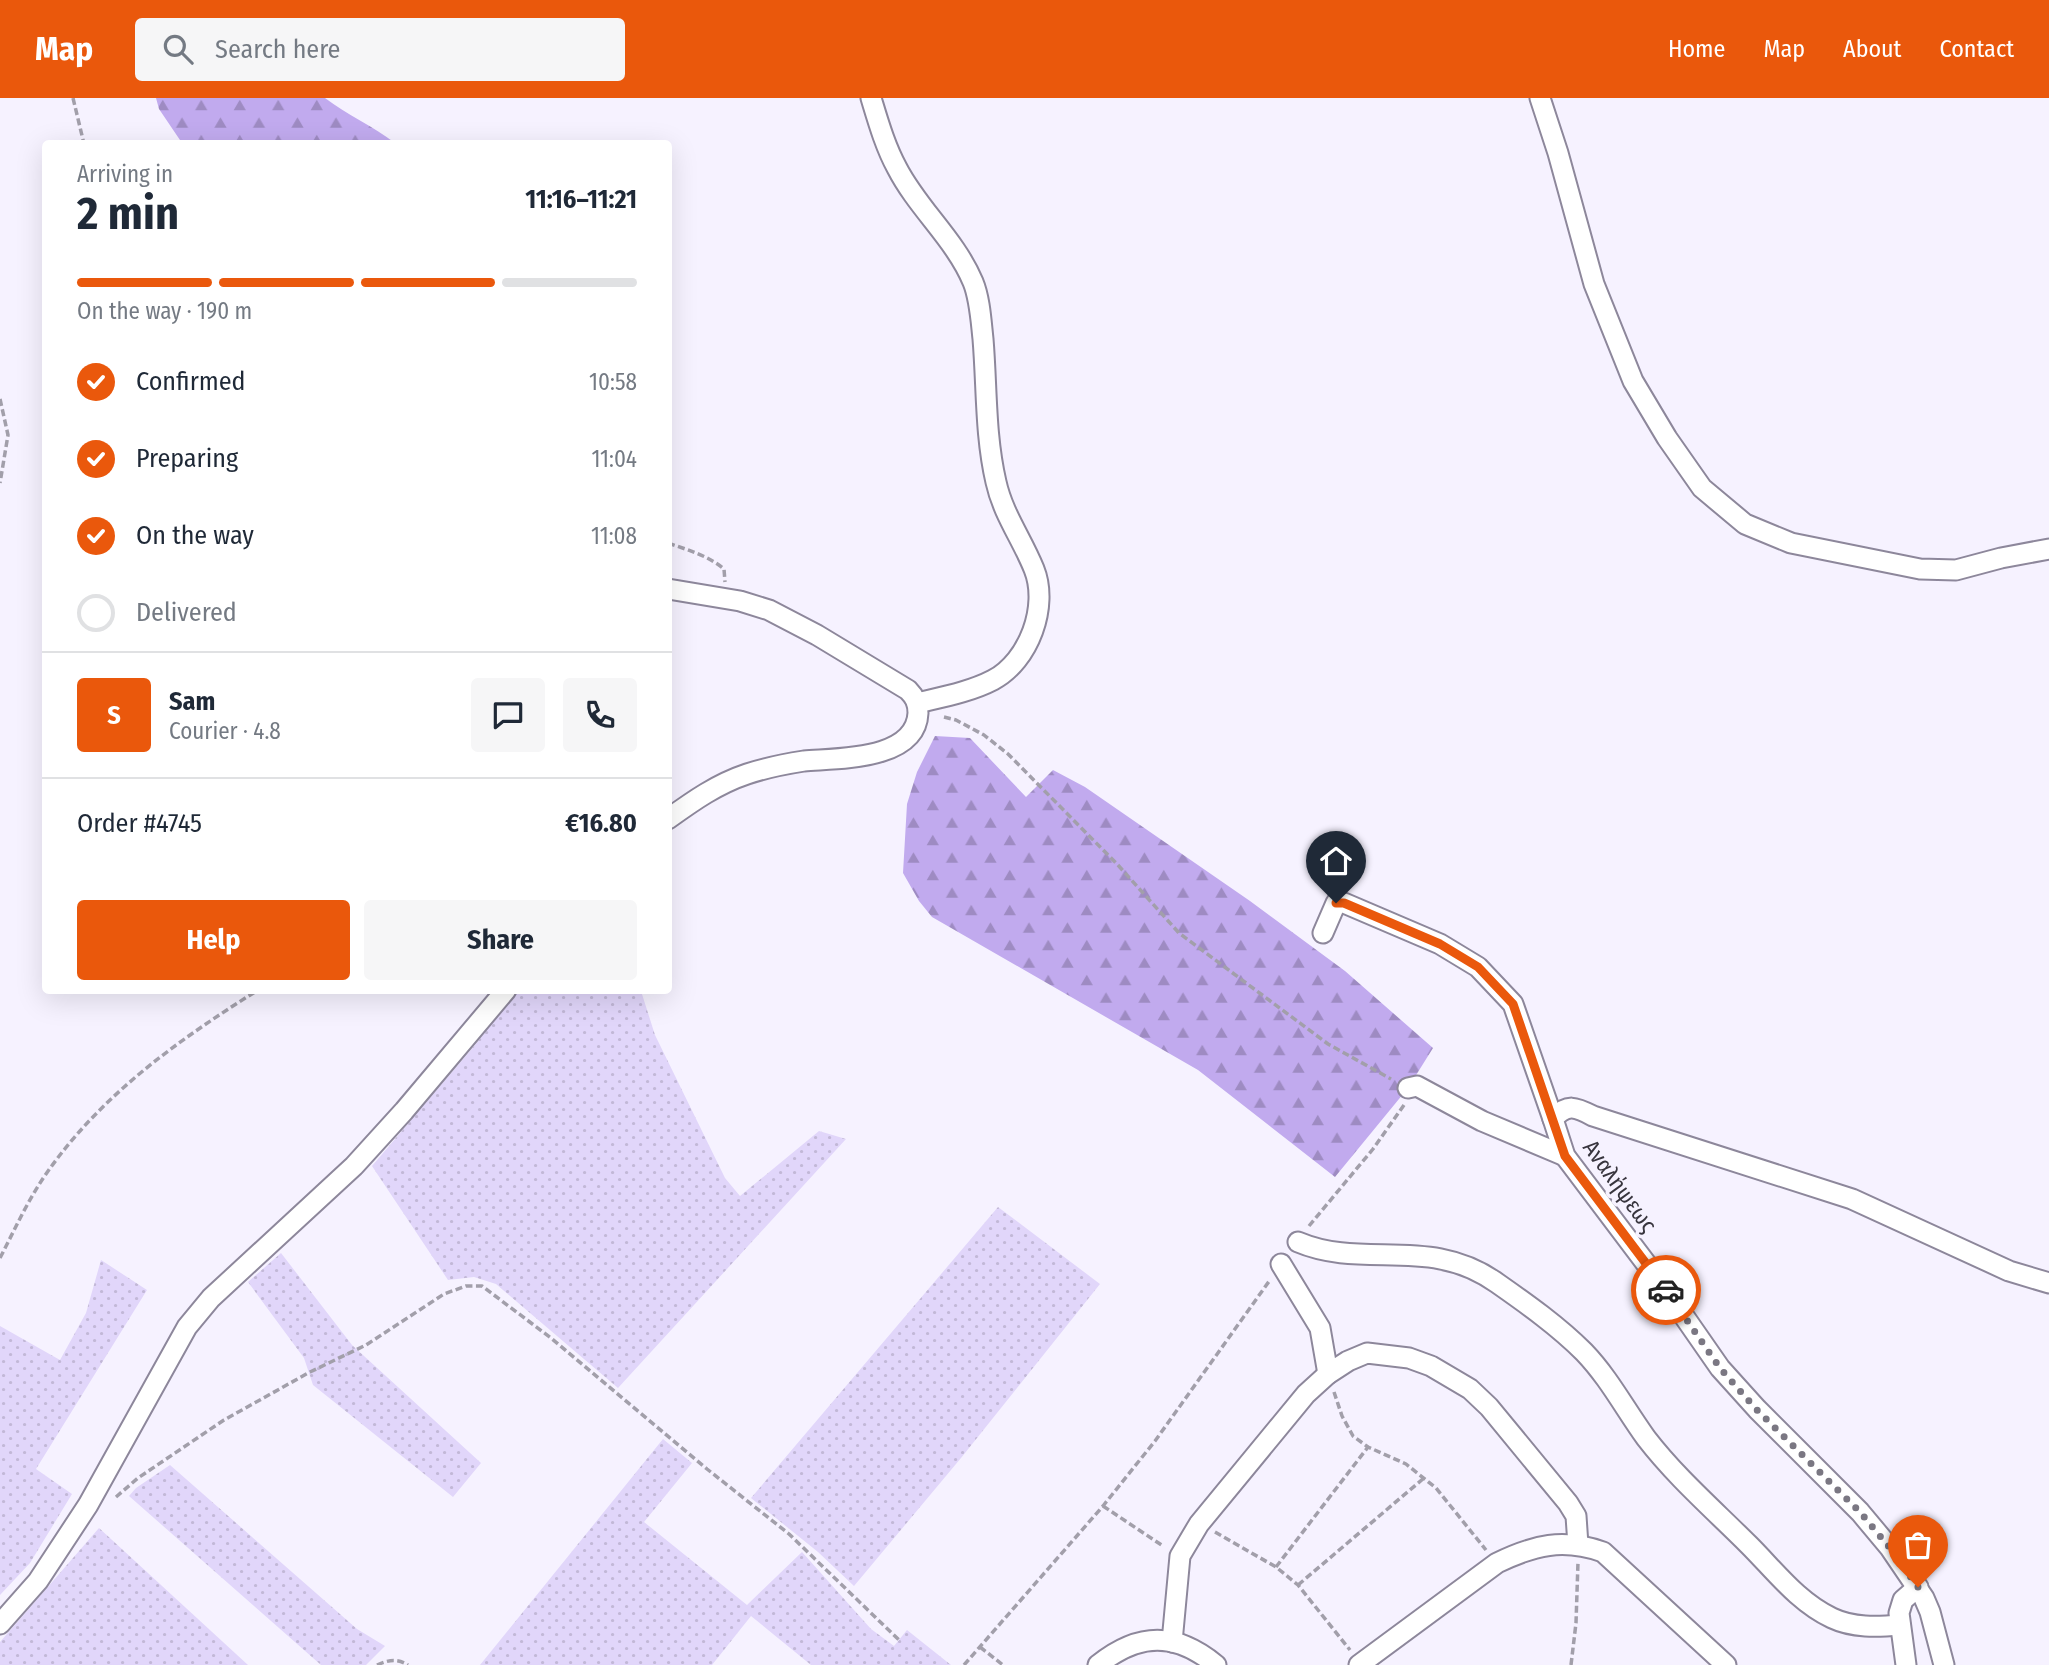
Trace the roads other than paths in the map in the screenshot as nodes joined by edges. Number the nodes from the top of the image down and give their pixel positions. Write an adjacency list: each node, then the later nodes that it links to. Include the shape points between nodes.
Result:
1 (871, 98): 5 (street, via 897,167 954,245 974,284 996,483 1035,571 1040,602 1026,645 1001,675)
2 (1540, 98): 3 (street, via 1594,284 1633,381 1702,488 1745,524 1791,543 1920,569 1956,570)
3 (2049, 549)
4 (672, 590): 5 (street, via 769,610 908,690)
5 (918, 707): 6 (street, via 915,725 906,737 880,752 785,764 748,774 718,785)
6 (672, 817)
7 (1323, 933): 10 (street, via 1336,903 1344,903 1440,944 1478,967 1513,1004)
8 (503, 994): 18 (street, via 354,1166 211,1298 187,1327 88,1505 38,1581)
9 (1412, 1087): 11 (street)
10 (1553, 1119): 11 (street, Αναλήψεως); 14 (street, Αναλήψεως, via 1561,1110 1576,1108 1852,1199 2009,1271)
11 (1565, 1156): 17 (street, Αναλήψεως, via 1720,1368 1860,1512)
12 (1298, 1242): 19 (street, via 1319,1251 1447,1259 1495,1282 1583,1351 1664,1460 1789,1587 1840,1622)
13 (1282, 1264): 15 (street, via 1320,1328)
14 (2049, 1283)
15 (1328, 1374): 16 (street, via 1367,1353 1385,1354 1431,1366 1470,1389 1568,1503 1576,1516); 20 (street, via 1306,1394 1199,1524 1180,1556)
16 (1578, 1545): 21 (street, via 1540,1546 1497,1563); 24 (street, via 1603,1552)
17 (1918, 1587): 19 (street, via 1903,1600); 26 (street, Αναλήψεως)
18 (0, 1624)
19 (1900, 1625): 25 (street)
20 (1172, 1642): 22 (street, via 1134,1644); 23 (street, via 1198,1651)
21 (1360, 1664)
22 (1098, 1665)
23 (1216, 1665)
24 (1726, 1665)
25 (1906, 1665)
26 (1944, 1665)

